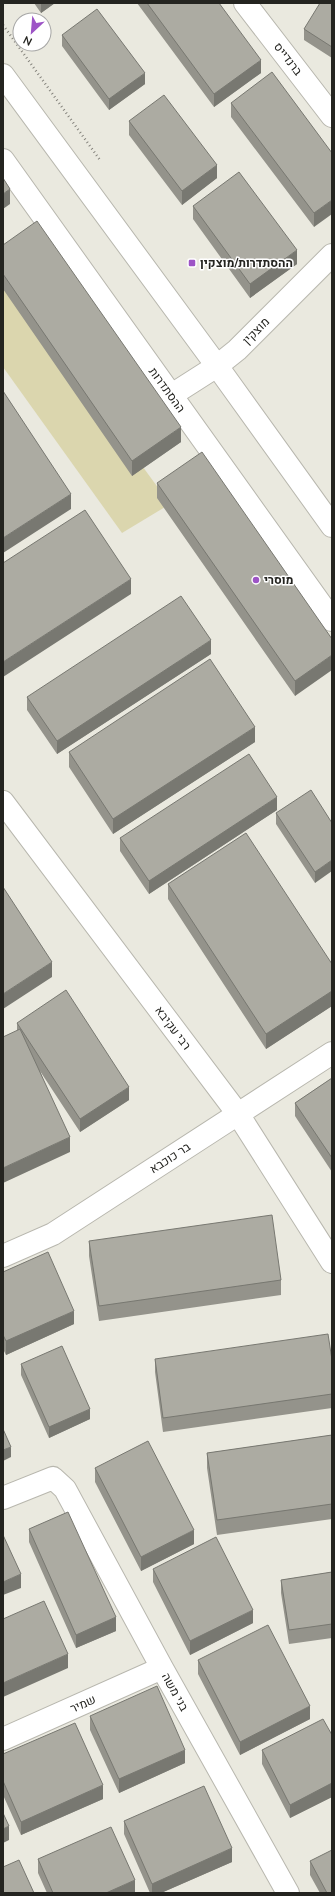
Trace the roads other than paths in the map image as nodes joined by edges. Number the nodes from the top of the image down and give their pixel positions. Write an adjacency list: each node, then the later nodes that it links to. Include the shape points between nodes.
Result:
1 (245, 3): 3 (street, ברנדייס)
2 (3, 75): 6 (street)
3 (332, 116)
4 (3, 160): 7 (street, ההסתדרות)
5 (332, 255): 6 (street, מוצקין, via 237,350)
6 (217, 366): 7 (street, מוצקין); 8 (street)
7 (170, 396): 9 (street, ההסתדרות)
8 (332, 526)
9 (332, 620)
10 (3, 802): 12 (street, רבי עקיבא)
11 (332, 1053): 12 (street, בר כוכבא)
12 (238, 1114): 13 (street, בר כוכבא, via 53,1234); 14 (street, רבי עקיבא)
13 (3, 1256)
14 (332, 1262)
15 (3, 1498): 16 (street, בני משה, via 53,1478 65,1489)
16 (162, 1668): 17 (street, שמיר); 18 (street, בני משה)
17 (3, 1739)
18 (283, 1891)

